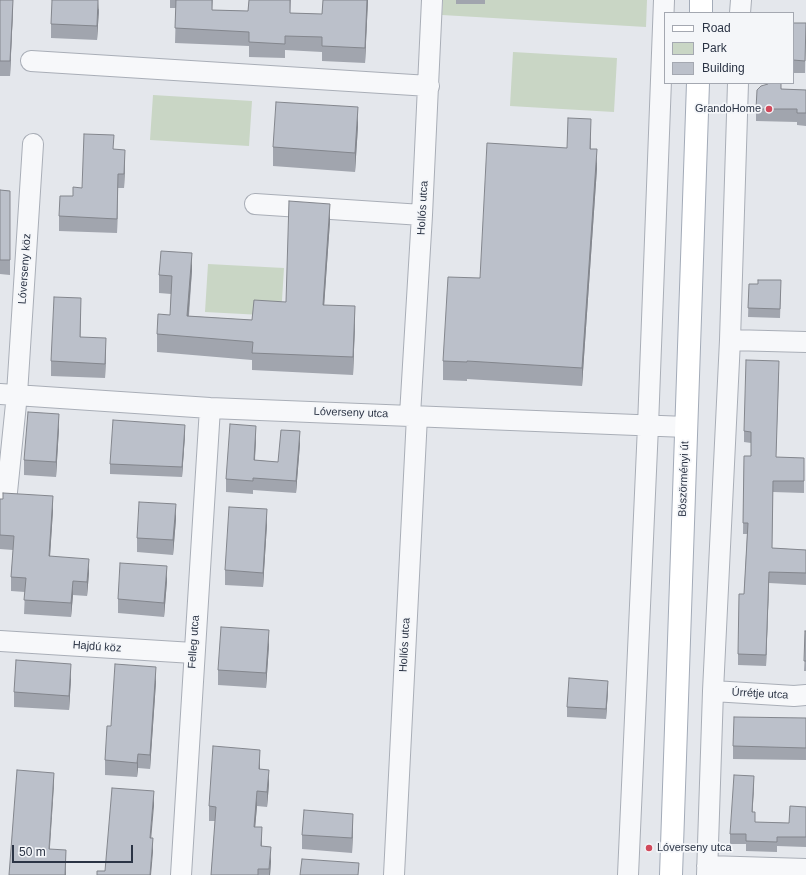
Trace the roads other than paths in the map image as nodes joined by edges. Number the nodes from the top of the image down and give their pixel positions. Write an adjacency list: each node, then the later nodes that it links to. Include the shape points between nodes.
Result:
1 (432, 0): 10 (street, Hollós utca)
2 (664, 0): 19 (street)
3 (701, 0): 5 (main road)
4 (741, 0): 6 (street)
5 (701, 12)
6 (740, 12)
7 (31, 60): 10 (street)
8 (698, 84): 20 (main road, Böszörményi út)
9 (738, 84): 14 (street)
10 (429, 86): 13 (street, Hollós utca)
11 (33, 144): 16 (street, Lóverseny köz)
12 (255, 204): 13 (street)
13 (422, 214): 18 (street, Hollós utca)
14 (730, 340): 15 (street); 24 (street)
15 (806, 342)
16 (9, 394): 17 (street, Lóverseny utca); 21 (street)
17 (210, 408): 18 (street, Lóverseny utca); 23 (street, Felleg utca)
18 (413, 416): 19 (street, Lóverseny utca); 29 (street, Hollós utca)
19 (648, 426): 20 (street, Lóverseny utca); 30 (street)
20 (686, 427): 31 (main road, Böszörményi út)
21 (7, 492)
22 (0, 641): 23 (street, Hajdú köz)
23 (193, 653): 28 (street, Felleg utca)
24 (713, 691): 25 (street, Úrrétje utca); 27 (street)
25 (806, 695)
26 (806, 869): 27 (street)
27 (707, 871)
28 (181, 875)
29 (394, 875)
30 (628, 875)
31 (671, 875)

